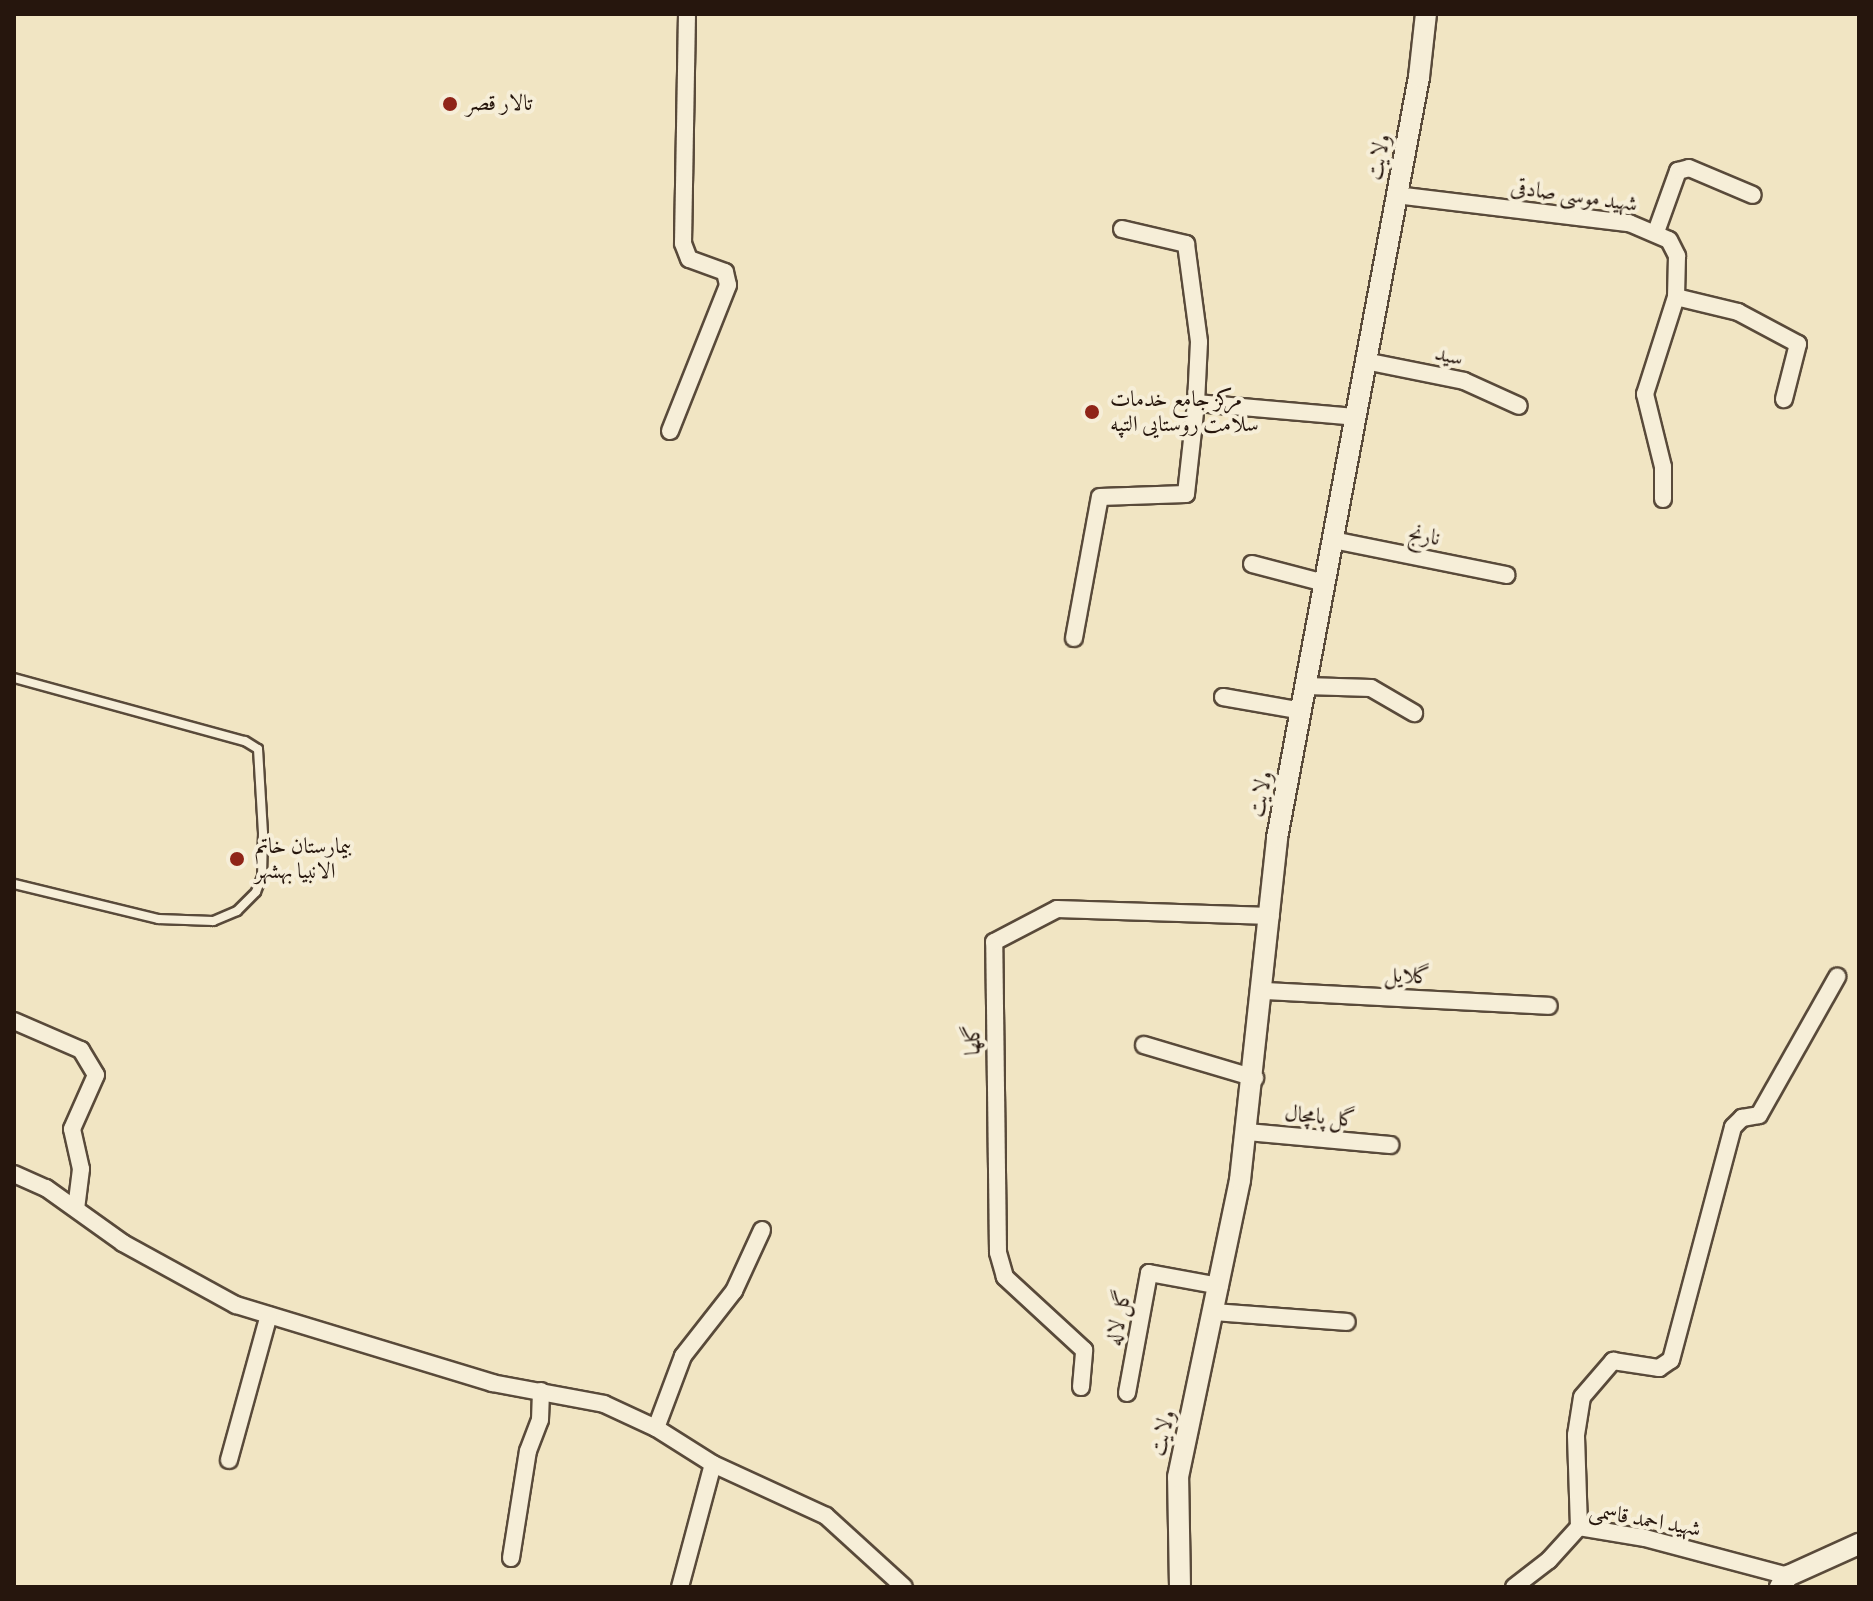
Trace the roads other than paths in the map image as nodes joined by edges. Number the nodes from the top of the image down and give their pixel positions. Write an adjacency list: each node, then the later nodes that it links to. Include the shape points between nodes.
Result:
1 (687, 14): 13 (street, via 683,243 689,259 725,272 728,285)
2 (1426, 14): 3 (street, ولایت)
3 (1396, 195): 6 (street, شهید موسی صادقی, via 1629,223); 8 (street, ولایت)
4 (1753, 195): 6 (street, via 1689,168 1678,171)
5 (1122, 229): 10 (street, via 1186,244 1199,342)
6 (1656, 232): 7 (street, شهید موسی صادقی, via 1669,240 1677,256)
7 (1676, 297): 9 (street, via 1738,312 1798,344); 14 (street, شهید موسی صادقی, via 1645,394 1663,467)
8 (1365, 361): 11 (street, سید, via 1464,381); 12 (street, ولایت)
9 (1784, 399)
10 (1196, 403): 12 (street); 19 (street, via 1186,494 1100,497)
11 (1519, 406)
12 (1355, 417): 15 (street, ولایت)
13 (670, 431)
14 (1663, 499)
15 (1333, 540): 17 (street, نارنج); 18 (street, ولایت)
16 (1252, 564): 18 (street)
17 (1507, 575)
18 (1325, 583): 21 (street, ولایت)
19 (1074, 638)
20 (14, 678): 25 (lane, via 245,741 258,749 263,833 262,877 256,892 237,911 213,921 158,919)
21 (1306, 686): 23 (street, ولایت); 24 (street, via 1371,688)
22 (1223, 697): 23 (street)
23 (1302, 711): 26 (street, ولایت, via 1277,838)
24 (1414, 713)
25 (14, 884)
26 (1271, 916): 28 (street, ولایت); 42 (street, گلها, via 1057,909 994,942 998,1252 1005,1277 1084,1350)
27 (1837, 977): 48 (street, via 1759,1115 1742,1118 1733,1127 1671,1360 1659,1368 1613,1361 1582,1397 1576,1435)
28 (1264, 991): 29 (street, گلایل); 32 (street, ولایت)
29 (1549, 1006)
30 (14, 1021): 36 (street, via 81,1050 96,1075 72,1129 81,1169)
31 (1144, 1045): 32 (street)
32 (1255, 1078): 33 (street, ولایت)
33 (1247, 1132): 34 (street, گل پامچال); 38 (street, ولایت)
34 (1390, 1145)
35 (14, 1174): 36 (street)
36 (76, 1209): 40 (street, via 123,1243 236,1305)
37 (762, 1230): 45 (street, via 734,1291 683,1356)
38 (1220, 1286): 39 (street, ولایت); 44 (street, گل لاله, via 1149,1273)
39 (1215, 1312): 41 (street); 54 (street, ولایت, via 1178,1477)
40 (269, 1315): 43 (street, via 492,1383); 46 (street)
41 (1347, 1322)
42 (1081, 1387)
43 (541, 1391): 45 (street, via 604,1404); 50 (street)
44 (1127, 1393)
45 (656, 1428): 47 (street)
46 (229, 1460)
47 (713, 1464): 52 (street); 53 (street, via 826,1516)
48 (1579, 1527): 51 (street, شهید احمد قاسمی, via 1659,1541); 55 (street, شهید احمد قاسمی)
49 (1859, 1544): 51 (street)
50 (511, 1558)
51 (1784, 1582)
52 (680, 1587)
53 (904, 1587)
54 (1180, 1587)
55 (1514, 1587)

